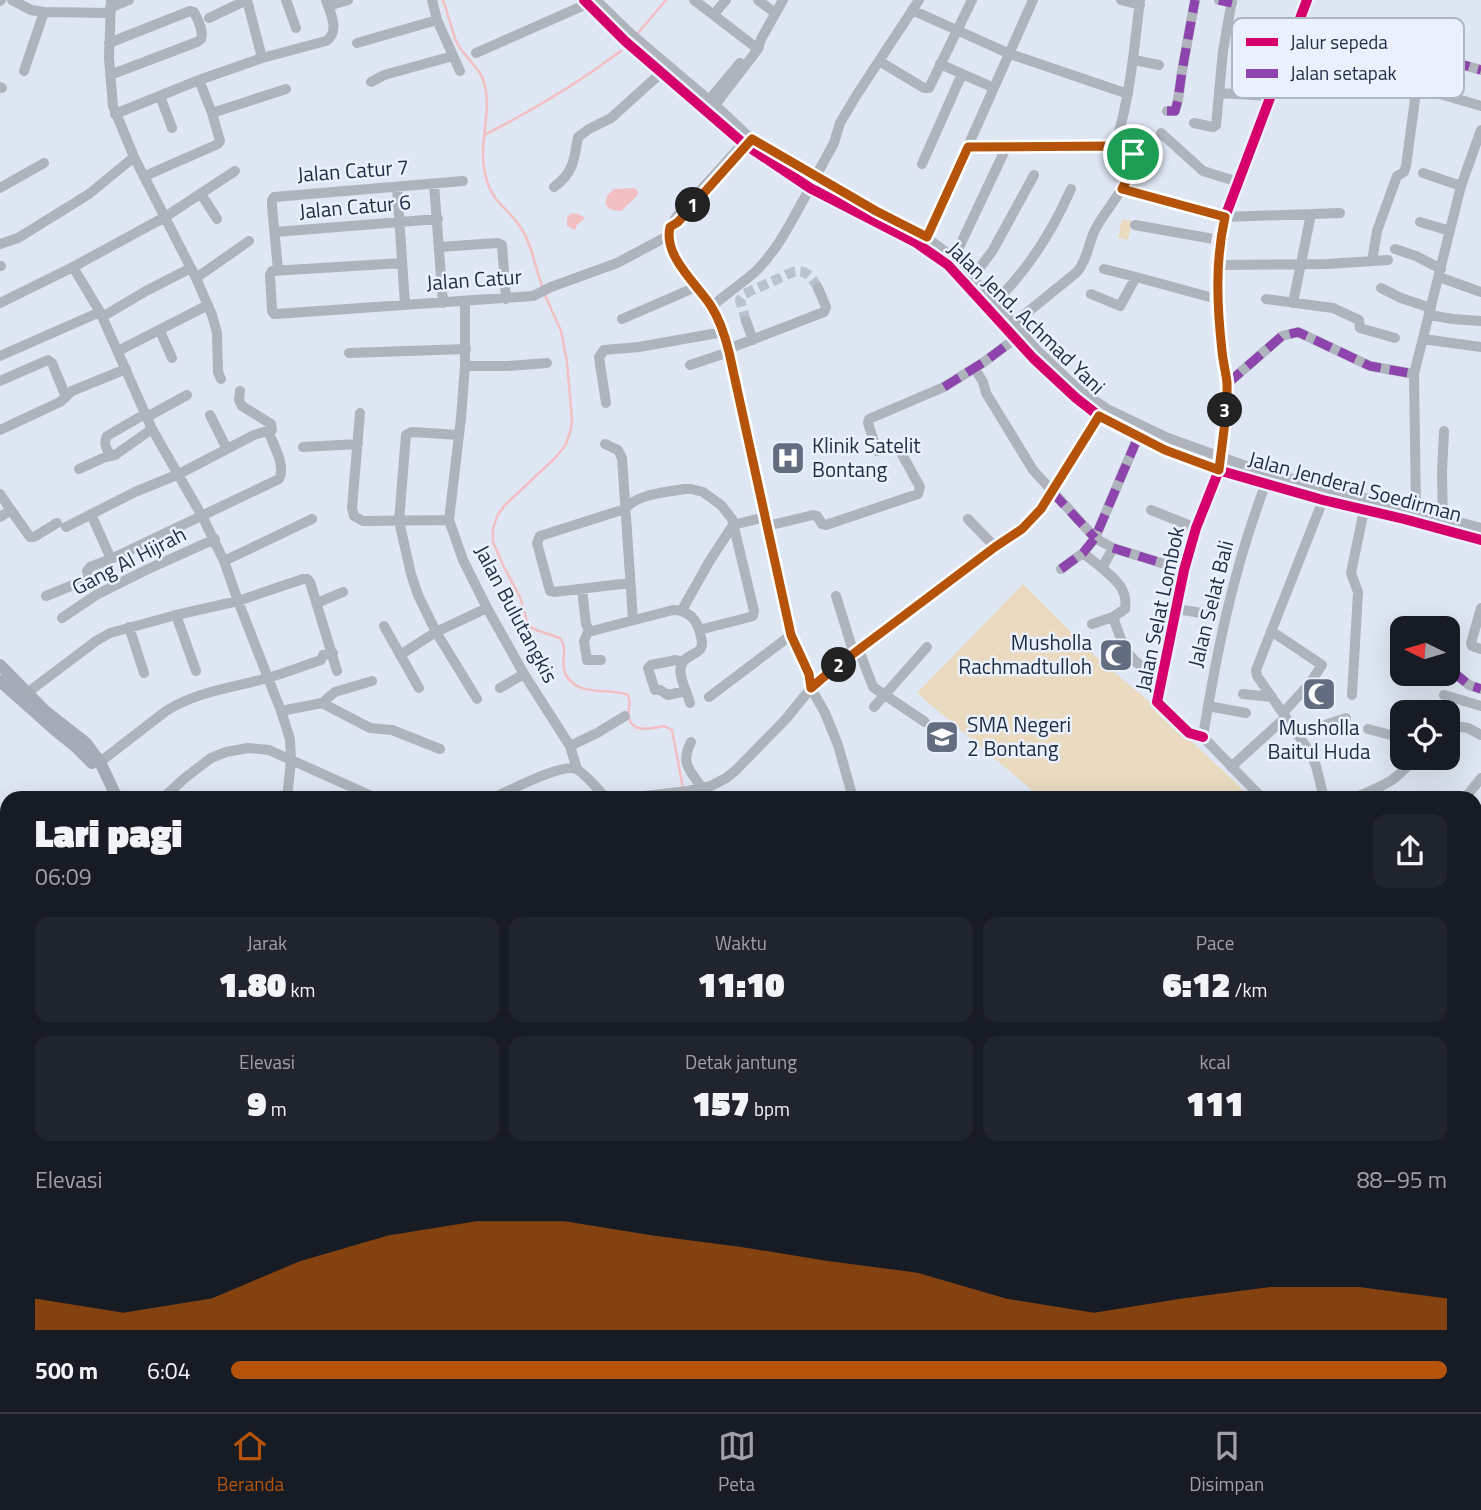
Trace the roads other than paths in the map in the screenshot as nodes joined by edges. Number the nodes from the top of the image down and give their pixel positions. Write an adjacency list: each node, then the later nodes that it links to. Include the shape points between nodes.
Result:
1 (12, 0): 24 (street)
2 (129, 0): 22 (street)
3 (247, 0): 27 (street); 39 (street)
4 (286, 0): 30 (street)
5 (348, 0): 21 (street)
6 (432, 0): 29 (street)
7 (694, 0): 26 (street)
8 (726, 0): 26 (street)
9 (758, 0): 25 (street)
10 (783, 0): 25 (street)
11 (919, 0): 23 (street)
12 (972, 0): 31 (street)
13 (1033, 0): 37 (street)
14 (1121, 0): 19 (street)
15 (1195, 0): 64 (street, via 1178,100 1175,111)
16 (1219, 0): 20 (street)
17 (1304, 1): 28 (street, Jalan Selat Lombok)
18 (596, 2): 32 (street, Jalan Jend. Achmad Yani); 32 (street, Jalan Jend. Achmad Yani); 36 (street)
19 (1140, 2): 40 (street)
20 (1232, 2): 55 (street)
21 (330, 3): 39 (street, via 331,38)
22 (110, 7): 24 (street); 33 (street)
23 (912, 10): 31 (street); 41 (street)
24 (44, 12): 46 (street)
25 (775, 13): 35 (street)
26 (714, 14): 35 (street)
27 (209, 18)
28 (1299, 18)
29 (437, 20): 34 (street); 38 (street)
30 (296, 28)
31 (957, 31): 37 (street); 42 (street)
32 (634, 42): 48 (street, Jalan Jend. Achmad Yani); 62 (street, Jalan Jend. Achmad Yani)
33 (109, 43): 50 (street); 50 (street, via 190,11 203,34 197,42)
34 (357, 43)
35 (758, 45): 62 (street)
36 (476, 53)
37 (1010, 54): 53 (street); 56 (street)
38 (453, 56): 47 (street); 52 (street)
39 (262, 58): 51 (street)
40 (1134, 60): 43 (street); 56 (street)
41 (879, 61): 42 (street, via 926,89); 82 (street, via 840,123)
42 (940, 64): 49 (street)
43 (1159, 65)
44 (1464, 65): 45 (street)
45 (1481, 70)
46 (24, 71)
47 (460, 71)
48 (662, 73): 71 (street, Jalan Jend. Achmad Yani); 88 (street, via 611,118 578,137 575,162)
49 (962, 74): 53 (street); 77 (street)
50 (110, 75): 66 (street)
51 (199, 80): 58 (street); 65 (street)
52 (371, 82)
53 (994, 88): 73 (street)
54 (286, 89): 65 (street)
55 (1219, 93): 57 (street); 67 (street, via 1215,127)
56 (1128, 94): 72 (street)
57 (1232, 94)
58 (160, 96): 66 (street); 68 (street)
59 (1271, 98): 84 (street, Jalan Selat Lombok)
60 (1415, 98): 114 (street, via 1406,166 1397,176 1378,226)
61 (1454, 98): 63 (street)
62 (712, 103): 71 (street, Jalan Jend. Achmad Yani)
63 (1481, 106)
64 (1167, 111)
65 (212, 113): 81 (street, via 218,144)
66 (115, 114): 75 (street)
67 (1194, 124)
68 (172, 128)
69 (1481, 130): 86 (street)
70 (1161, 133): 84 (street, via 1203,171)
71 (748, 141): 82 (street, Jalan Jend. Achmad Yani); 90 (street, Jalan Jend. Achmad Yani); 103 (street, Jalan Catur)
72 (1115, 146): 74 (street); 92 (street, via 1132,152 1133,158)
73 (968, 147): 74 (street); 106 (street)
74 (1006, 148): 112 (street)
75 (134, 157): 81 (street); 109 (street, via 89,194 18,238)
76 (44, 163): 89 (street)
77 (922, 164)
78 (235, 171): 93 (street)
79 (1423, 173): 86 (street)
80 (1034, 175): 125 (street, via 993,250)
81 (145, 176): 96 (street)
82 (816, 176): 106 (street, Jalan Jend. Achmad Yani)
83 (463, 181): 85 (street, Jalan Catur 7)
84 (1238, 182): 97 (street, Jalan Selat Lombok)
85 (434, 184): 87 (street, Jalan Catur 7); 99 (street)
86 (1461, 186): 104 (street)
87 (397, 187): 101 (street); 105 (street, Jalan Catur 7, via 274,197)
88 (554, 187)
89 (0, 188)
90 (810, 188): 125 (street, Jalan Jend. Achmad Yani, via 915,242); 141 (street, via 779,242 755,272)
91 (1071, 189): 137 (street, via 1025,269)
92 (1122, 189): 97 (street); 147 (street, via 1094,232 1084,265)
93 (201, 194): 96 (street); 98 (street)
94 (1340, 213): 95 (street)
95 (1311, 214): 97 (street); 116 (street)
96 (165, 217): 118 (street); 119 (street)
97 (1225, 217): 107 (street, Jalan Selat Lombok)
98 (217, 219)
99 (438, 219): 101 (street, Jalan Catur 6); 110 (street)
100 (1420, 222): 104 (street)
101 (399, 223): 105 (street, Jalan Catur 6); 115 (street)
102 (1135, 225): 107 (street)
103 (669, 231): 126 (street, via 671,250); 131 (street, Jalan Catur, via 617,263 525,298)
104 (1450, 231): 122 (street)
105 (275, 232): 121 (street)
106 (927, 237): 112 (street, Jalan Jend. Achmad Yani)
107 (1219, 240): 117 (street, Jalan Selat Lombok)
108 (249, 241): 124 (street)
109 (0, 244)
110 (439, 247): 131 (street, via 502,244); 136 (street)
111 (1395, 249): 122 (street, via 1416,256)
112 (954, 258): 125 (street, Jalan Jend. Achmad Yani)
113 (1388, 260): 114 (street)
114 (1372, 261): 116 (street)
115 (402, 263): 121 (street); 139 (street)
116 (1300, 263): 117 (street); 138 (street)
117 (1217, 265): 132 (street, Jalan Selat Lombok)
118 (73, 267): 135 (street); 143 (street)
119 (191, 268): 124 (street); 143 (street)
120 (1104, 269): 123 (street)
121 (275, 271): 139 (street, Jalan Catur, via 270,275 276,314)
122 (1440, 273): 129 (street); 142 (street)
123 (1136, 277): 130 (street, via 1120,306); 132 (street)
124 (196, 278): 140 (street)
125 (970, 281): 137 (street, Jalan Jend. Achmad Yani); 151 (street, Jalan Jend. Achmad Yani)
126 (696, 287): 141 (street); 144 (street)
127 (818, 288): 152 (street, via 824,312)
128 (1381, 288): 142 (street)
129 (1481, 292)
130 (1091, 294)
131 (506, 299): 134 (street, Jalan Catur)
132 (1217, 299): 169 (street, Jalan Selat Lombok)
133 (1266, 299): 138 (street)
134 (465, 302): 136 (street, Jalan Catur); 155 (street, Jalan Bulutangkis)
135 (0, 303)
136 (443, 303): 139 (street, Jalan Catur)
137 (994, 303): 147 (street, Jalan Jend. Achmad Yani)
138 (1293, 303): 150 (street, via 1339,310 1359,320 1360,328)
139 (405, 304)
140 (208, 305): 148 (street); 167 (street, via 217,333)
141 (711, 307): 149 (street)
142 (1430, 311): 146 (street); 153 (street)
143 (101, 314): 156 (street); 159 (street)
144 (622, 319)
145 (746, 321): 152 (street)
146 (1481, 321)
147 (1013, 324): 189 (street, Jalan Jend. Achmad Yani, via 1079,390 1107,409)
148 (160, 331): 156 (street); 160 (street)
149 (723, 332): 157 (street); 173 (street, via 604,350 599,357)
150 (1395, 338)
151 (1015, 339): 165 (street); 177 (street, Jalan Jend. Achmad Yani)
152 (752, 340): 157 (street)
153 (1423, 340): 154 (street); 166 (street)
154 (1481, 347)
155 (466, 349): 158 (street); 163 (street, Jalan Bulutangkis)
156 (118, 351): 164 (street)
157 (729, 351): 162 (street); 205 (street)
158 (349, 353)
159 (0, 356)
160 (172, 358)
161 (547, 363): 163 (street)
162 (690, 365)
163 (465, 366): 182 (street, Jalan Bulutangkis)
164 (126, 369): 172 (street); 176 (street)
165 (975, 369): 194 (street, via 1029,465); 205 (street, via 868,421 877,451 898,447 920,487 918,494 826,525 813,515)
166 (1414, 374): 169 (street, via 1370,366 1294,332 1282,336); 201 (street)
167 (221, 379)
168 (0, 381): 172 (street, via 48,360)
169 (1227, 384): 189 (street, Jalan Selat Lombok)
170 (240, 391): 181 (street, via 240,403 271,424)
171 (187, 395): 176 (street)
172 (66, 397): 179 (street)
173 (606, 403)
174 (360, 413): 184 (street)
175 (210, 415): 187 (street)
176 (146, 416): 178 (street); 188 (street, via 107,436 106,450)
177 (1099, 416): 183 (street, Jalan Jend. Achmad Yani); 194 (street)
178 (152, 429): 188 (street); 192 (street)
179 (0, 430)
180 (1444, 431): 208 (street)
181 (269, 433): 187 (street); 203 (street, via 279,450 279,479)
182 (459, 435): 209 (street, Jalan Bulutangkis); 210 (street, via 406,435)
183 (1138, 437): 191 (street, Jalan Jend. Achmad Yani); 214 (street)
184 (358, 444): 186 (street); 210 (street, via 354,516 363,521)
185 (605, 444): 197 (street, via 622,455)
186 (303, 447)
187 (226, 449): 192 (street)
188 (112, 456): 190 (street)
189 (1220, 458): 191 (street, Jalan Selat Lombok); 201 (street, Jalan Jenderal Soedirman)
190 (79, 469)
191 (1219, 470): 193 (street, Jalan Jenderal Soedirman); 212 (street, Jalan Selat Lombok)
192 (179, 474): 202 (street); 203 (street)
193 (1266, 483): 196 (street, Jalan Jenderal Soedirman); 281 (street, Jalan Selat Bali, via 1225,613)
194 (1053, 490): 214 (street); 217 (street, via 1022,529)
195 (0, 494): 198 (street)
196 (1323, 500): 200 (street, Jalan Jenderal Soedirman); 246 (street)
197 (625, 509): 211 (street, via 638,499 691,489 716,501); 225 (street); 226 (street, via 538,538 548,590)
198 (11, 510): 202 (street, via 30,537); 204 (street)
199 (1151, 510): 212 (street)
200 (1364, 510): 216 (street, Jalan Jenderal Soedirman); 274 (street, via 1351,573 1359,592)
201 (1416, 512): 208 (street, Jalan Jenderal Soedirman)
202 (91, 514): 220 (street)
203 (202, 516): 215 (street); 220 (street)
204 (0, 517)
205 (765, 518): 211 (street); 248 (street)
206 (312, 519): 221 (street)
207 (968, 519): 217 (street)
208 (1443, 519): 213 (street, Jalan Jenderal Soedirman)
209 (449, 520): 210 (street); 232 (street, Jalan Bulutangkis)
210 (398, 521): 247 (street, via 411,574)
211 (732, 522): 235 (street); 245 (street, via 754,613)
212 (1196, 528): 224 (street, Jalan Selat Lombok)
213 (1481, 528)
214 (1095, 538): 218 (street); 219 (street)
215 (215, 539): 221 (street); 239 (street, Gang Al Hijrah, via 96,595)
216 (1481, 540)
217 (995, 547): 251 (street)
218 (1113, 548): 222 (street); 224 (street)
219 (1083, 553): 222 (street); 223 (street)
220 (111, 559): 228 (street, via 88,569 89,579)
221 (224, 561): 230 (street)
222 (1102, 568): 238 (street, via 1125,593 1125,609)
223 (1061, 569)
224 (1184, 570): 234 (street, Jalan Selat Lombok)
225 (630, 583): 226 (street); 240 (street)
226 (582, 589): 244 (street)
227 (343, 592): 231 (street)
228 (46, 596)
229 (836, 596): 251 (street)
230 (238, 601): 231 (street, via 307,579); 236 (street); 261 (street)
231 (317, 603): 252 (street)
232 (486, 608): 247 (street); 260 (street, Jalan Bulutangkis)
233 (1481, 608): 250 (street, via 1471,643)
234 (1177, 609): 237 (street); 263 (street, Jalan Selat Lombok)
235 (682, 610): 240 (street); 245 (street)
236 (176, 615): 243 (street); 257 (street)
237 (1213, 615)
238 (1114, 617): 241 (street); 263 (street, via 1129,656)
239 (62, 618)
240 (632, 620): 244 (street)
241 (1092, 624)
242 (384, 626): 253 (street)
243 (129, 627): 259 (street); 271 (street, via 96,641)
244 (589, 629): 254 (street, via 584,641 587,660)
245 (699, 629): 255 (street, via 701,647)
246 (1271, 631): 277 (street, via 1256,670); 286 (street, via 1322,665)
247 (436, 632): 253 (street); 278 (street)
248 (791, 635): 268 (street); 276 (street)
249 (927, 647): 272 (street)
250 (1481, 649)
251 (857, 652): 268 (street); 272 (street, via 871,685)
252 (333, 653): 258 (street); 261 (street)
253 (400, 655): 266 (street)
254 (601, 660)
255 (682, 663): 270 (street); 270 (street, via 676,660 648,668 655,690 668,695)
256 (0, 666): 271 (main road)
257 (197, 671)
258 (337, 671)
259 (144, 673)
260 (524, 674): 267 (street); 297 (street, Jalan Bulutangkis)
261 (268, 678): 284 (street); 300 (street, via 177,704)
262 (1460, 678): 269 (street)
263 (1161, 679): 295 (street, Jalan Selat Lombok, via 1157,702 1189,733)
264 (0, 681): 304 (main road, via 87,757)
265 (372, 681): 279 (street, via 335,692)
266 (419, 688)
267 (500, 688)
268 (811, 688): 312 (street, via 736,770); 313 (street, via 838,746)
269 (1481, 689)
270 (686, 691): 280 (street)
271 (27, 693): 300 (main road, via 86,743)
272 (884, 694): 283 (street); 289 (street)
273 (1243, 694): 277 (street)
274 (1352, 695)
275 (1444, 695): 282 (street)
276 (709, 697)
277 (1272, 697): 286 (street)
278 (477, 699)
279 (322, 703): 284 (street); 298 (street, via 370,728 392,730)
280 (690, 703)
281 (1208, 706): 285 (street); 295 (street, Jalan Selat Bali)
282 (1481, 706)
283 (874, 707)
284 (281, 711): 299 (street)
285 (1246, 713)
286 (1285, 715): 292 (street); 301 (street)
287 (625, 716): 297 (street)
288 (1346, 718): 292 (street)
289 (925, 722)
290 (1460, 727): 294 (street)
291 (1368, 729): 293 (street)
292 (1298, 734): 315 (street, via 1313,758)
293 (1390, 735)
294 (1481, 736)
295 (1203, 737): 301 (street)
296 (691, 742): 311 (street, via 685,754)
297 (570, 747): 302 (street, Jalan Bulutangkis)
298 (440, 749)
299 (291, 761): 306 (street, via 261,748 226,752 202,764); 307 (street); 308 (street)
300 (100, 762): 305 (main road)
301 (1231, 767): 314 (street)
302 (577, 769): 309 (street, via 562,769); 310 (street)
303 (1405, 770): 316 (street)
304 (105, 791)
305 (114, 791)
306 (171, 791)
307 (288, 791)
308 (349, 791)
309 (508, 791)
310 (600, 791)
311 (694, 791)
312 (697, 791)
313 (851, 791)
314 (1255, 791)
315 (1322, 791)
316 (1370, 791)

